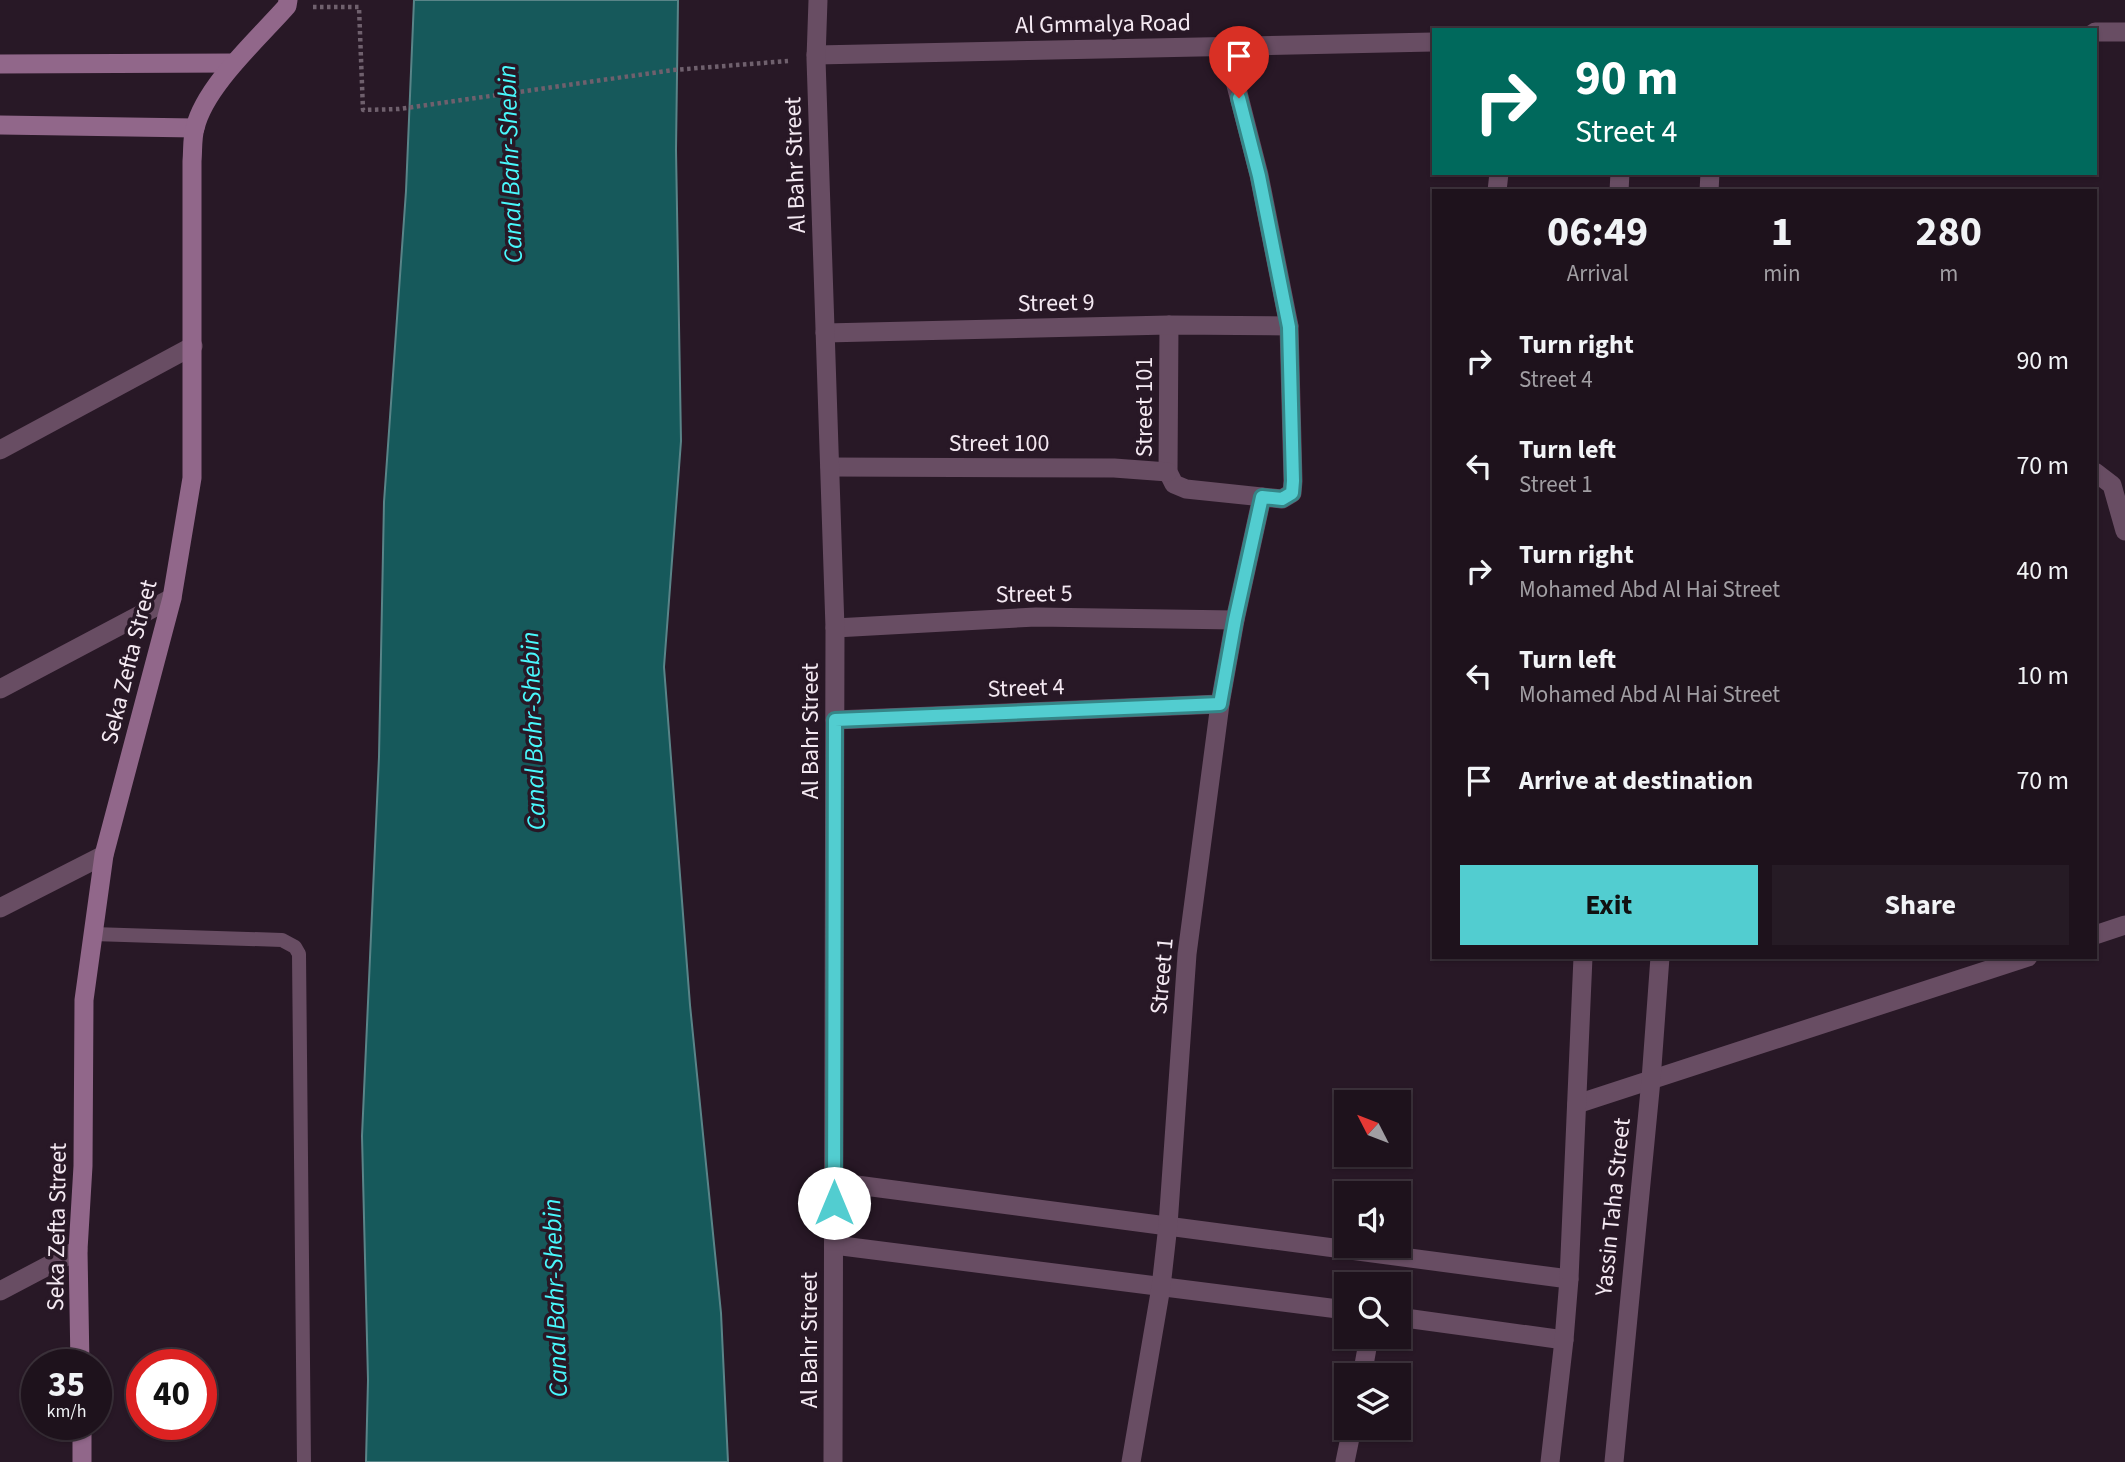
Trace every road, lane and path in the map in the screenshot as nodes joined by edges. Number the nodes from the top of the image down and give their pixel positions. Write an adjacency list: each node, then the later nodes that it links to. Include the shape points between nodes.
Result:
1 (818, 0): 7 (street, Al Bahr Street)
2 (287, 3): 7 (path, via 359,7 363,110 673,70); 8 (main road, Seka Zefta Street)
3 (2097, 32): 4 (street)
4 (2125, 32)
5 (1432, 42): 6 (street, Al Gmmalya Road)
6 (1226, 46): 7 (street, Al Gmmalya Road); 13 (street, via 1259,176)
7 (816, 57): 14 (street, Al Bahr Street)
8 (234, 63): 9 (main road); 11 (main road, Seka Zefta Street)
9 (0, 64)
10 (0, 125): 11 (main road)
11 (195, 128): 15 (main road, Seka Zefta Street)
12 (1169, 325): 13 (street, Street 9); 14 (street, Street 9); 18 (street, Street 101)
13 (1289, 327): 20 (street, Street 101, via 1292,493 1282,499)
14 (825, 333): 17 (street, Al Bahr Street)
15 (193, 346): 16 (street); 22 (main road, Seka Zefta Street, via 192,478)
16 (0, 450)
17 (830, 467): 18 (street, Street 100); 24 (street, Al Bahr Street)
18 (1168, 472): 20 (street, Street 101, via 1174,484 1186,489)
19 (2097, 474): 21 (street, via 2112,485)
20 (1262, 497): 23 (street, Street 1)
21 (2125, 531)
22 (172, 598): 25 (street); 28 (main road, Seka Zefta Street)
23 (1235, 620): 24 (street, Street 5, via 1036,617); 26 (street, Street 1)
24 (835, 628): 27 (street, Al Bahr Street)
25 (0, 689)
26 (1220, 704): 27 (street, Street 4); 39 (street, Street 1, via 1188,954)
27 (835, 720): 38 (street, Al Bahr Street)
28 (104, 855): 29 (street); 31 (main road, Seka Zefta Street)
29 (0, 908)
30 (2125, 925): 32 (street)
31 (93, 934): 41 (main road, Seka Zefta Street, via 84,999); 52 (lane, via 282,940 299,954)
32 (2097, 934)
33 (1583, 959): 37 (street, Yassin Taha Street)
34 (1660, 959): 36 (street, Yassin Taha Street)
35 (2022, 959): 36 (street)
36 (1651, 1080): 37 (street); 57 (street, Yassin Taha Street)
37 (1577, 1104): 42 (street, Yassin Taha Street)
38 (834, 1182): 39 (street); 40 (street, Al Bahr Street)
39 (1167, 1231): 42 (street); 43 (street, Street 1)
40 (834, 1245): 43 (street); 53 (street, Al Bahr Street)
41 (78, 1250): 44 (street); 48 (main road, Seka Zefta Street)
42 (1569, 1279): 47 (street, Yassin Taha Street)
43 (1161, 1280): 45 (street); 54 (street, Street 1)
44 (0, 1291)
45 (1334, 1308)
46 (1411, 1319): 47 (street)
47 (1564, 1340): 56 (street, Yassin Taha Street)
48 (80, 1349)
49 (80, 1440): 51 (main road)
50 (1350, 1440): 55 (street)
51 (78, 1460)
52 (304, 1462)
53 (833, 1462)
54 (1130, 1462)
55 (1345, 1462)
56 (1550, 1462)
57 (1614, 1462)

